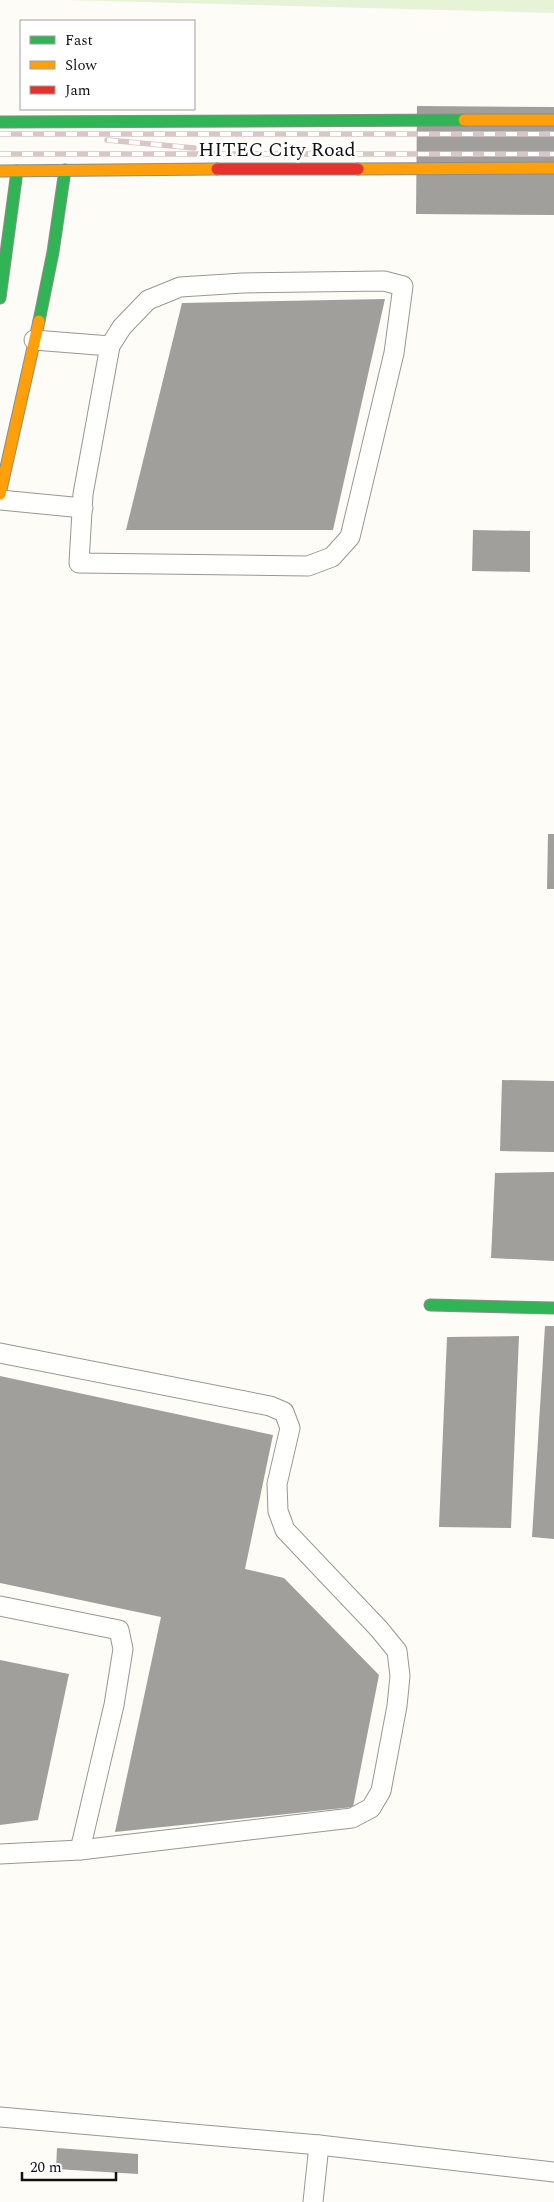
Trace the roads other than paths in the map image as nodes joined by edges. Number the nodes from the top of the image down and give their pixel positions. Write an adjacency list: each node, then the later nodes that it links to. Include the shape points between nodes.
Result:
1 (554, 120): 2 (main road, HITEC City Road)
2 (0, 122)
3 (554, 168): 4 (main road, HITEC City Road)
4 (65, 170): 6 (main road, HITEC City Road); 8 (main road, via 45,296)
5 (0, 171): 6 (main road, HITEC City Road)
6 (17, 171): 7 (main road)
7 (0, 298)
8 (34, 340): 9 (lane); 10 (main road)
9 (110, 346): 12 (lane); 12 (lane, via 122,327 148,300 180,288 243,283 384,281 403,286 394,353 350,537 332,557 308,566 78,564)
10 (0, 494)
11 (0, 500): 12 (lane)
12 (83, 508)
13 (430, 1305): 14 (main road)
14 (554, 1308)
15 (0, 1353): 17 (lane, via 270,1406 284,1412 290,1428 277,1484 278,1511 285,1530 397,1651 400,1676 397,1706 381,1791 371,1808 352,1818)
16 (0, 1606): 17 (lane, via 119,1630 123,1648 114,1705)
17 (80, 1850): 18 (lane)
18 (0, 1854)
19 (0, 2117): 20 (lane)
20 (318, 2145): 21 (lane); 22 (lane)
21 (554, 2172)
22 (313, 2202)

